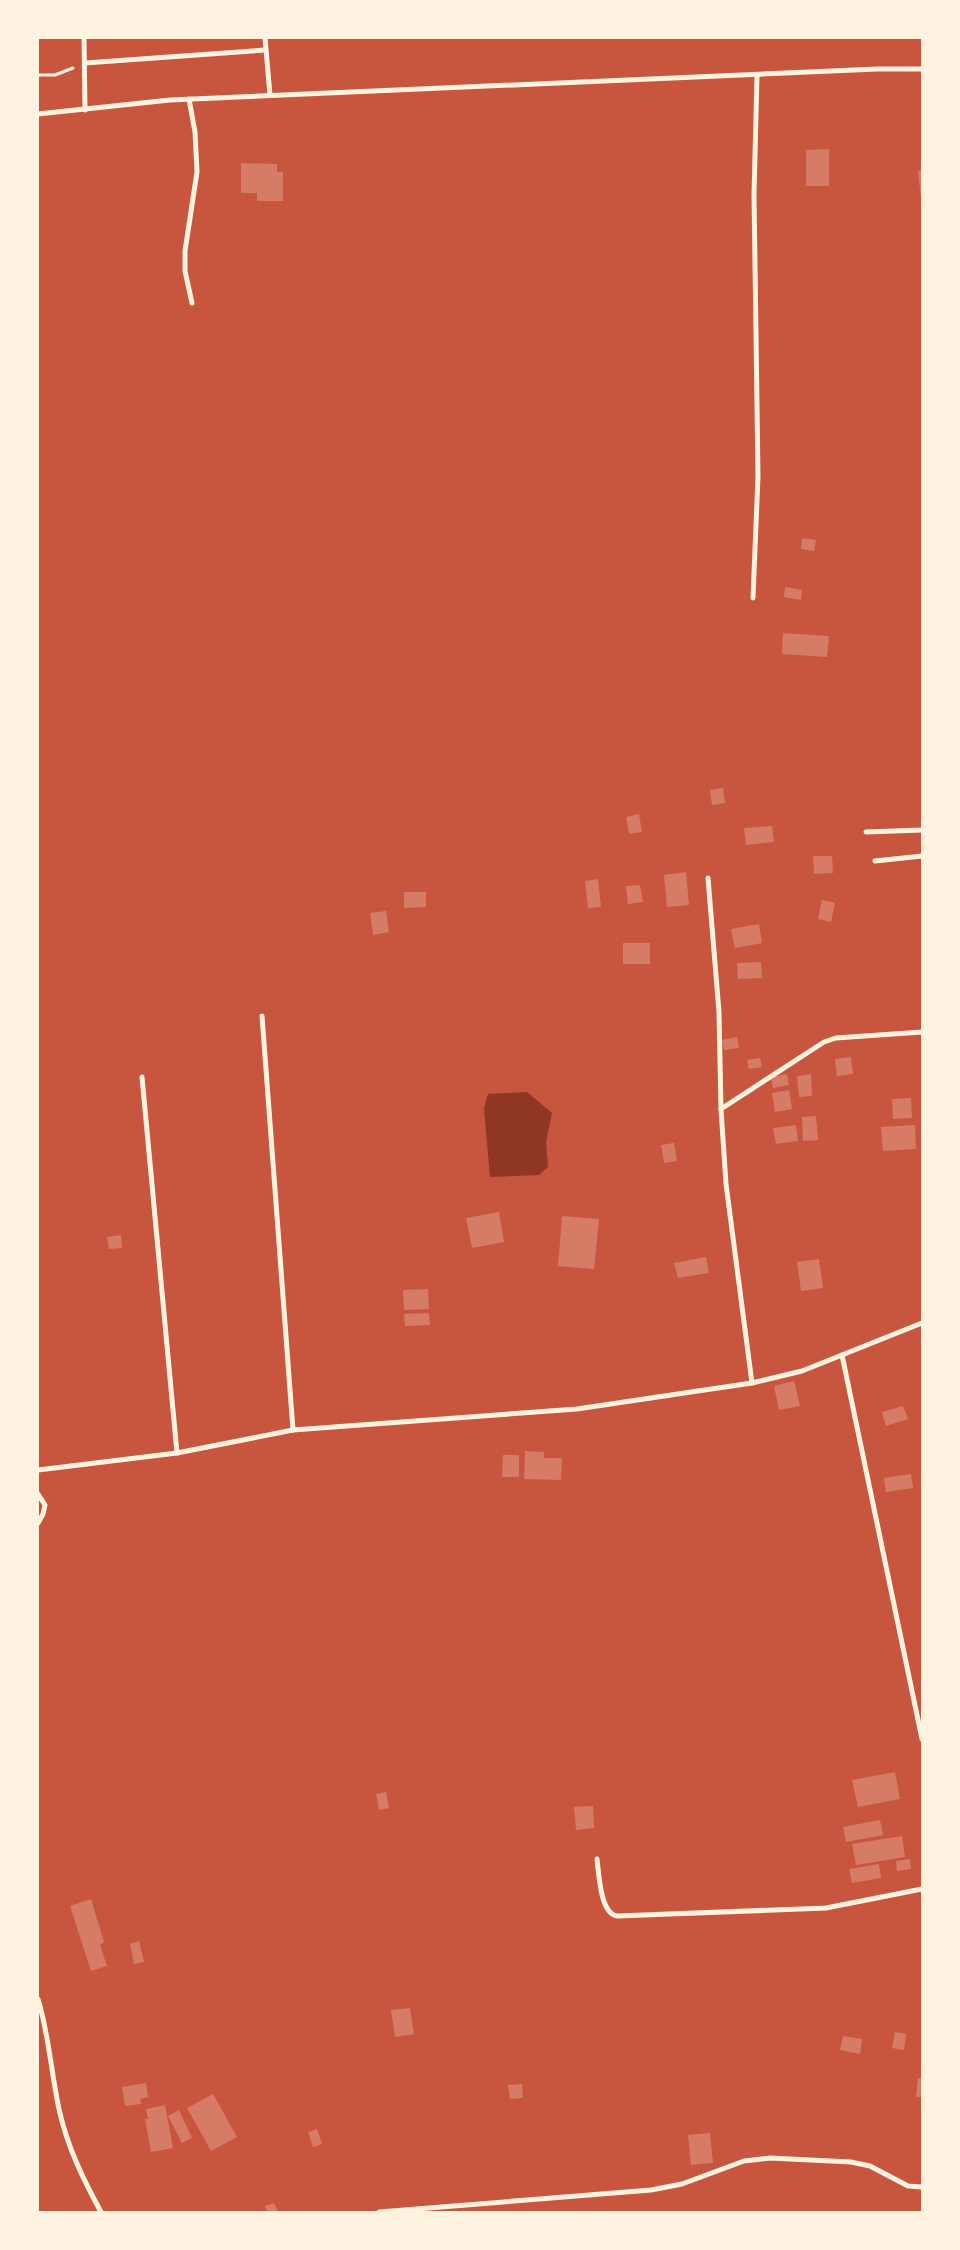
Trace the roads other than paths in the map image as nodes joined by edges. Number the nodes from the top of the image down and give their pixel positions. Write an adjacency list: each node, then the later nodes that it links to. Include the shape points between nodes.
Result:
1 (84, 38): 4 (street)
2 (265, 38): 3 (street)
3 (265, 50): 4 (street); 7 (street)
4 (85, 63): 9 (street)
5 (922, 69): 6 (street)
6 (757, 75): 7 (street); 12 (street, via 754,204 758,476)
7 (270, 95): 8 (street)
8 (189, 99): 9 (street); 11 (street, via 197,172 185,251 185,271)
9 (85, 110): 10 (street)
10 (38, 114)
11 (192, 303)
12 (754, 598)
13 (922, 830): 14 (street)
14 (866, 832)
15 (922, 856): 16 (street)
16 (875, 861)
17 (708, 878): 21 (street, via 719,1012)
18 (262, 1016): 25 (street)
19 (922, 1032): 21 (street, via 836,1038 824,1042)
20 (142, 1077): 26 (street)
21 (721, 1109): 24 (street, via 727,1194)
22 (922, 1323): 23 (street)
23 (842, 1355): 24 (street, via 802,1371); 30 (street)
24 (752, 1383): 25 (street, via 577,1409)
25 (293, 1430): 26 (street)
26 (177, 1454): 27 (street)
27 (38, 1470)
28 (38, 1494): 29 (street, via 45,1505)
29 (38, 1523)
30 (922, 1740)
31 (597, 1859): 32 (street, via 605,1907 612,1916 826,1908)
32 (922, 1889)
33 (38, 1999): 35 (street, via 65,2131 76,2165)
34 (922, 2187): 36 (street, via 908,2186 870,2166 851,2162 770,2158 744,2161 682,2184 651,2190)
35 (101, 2212)
36 (379, 2212)

